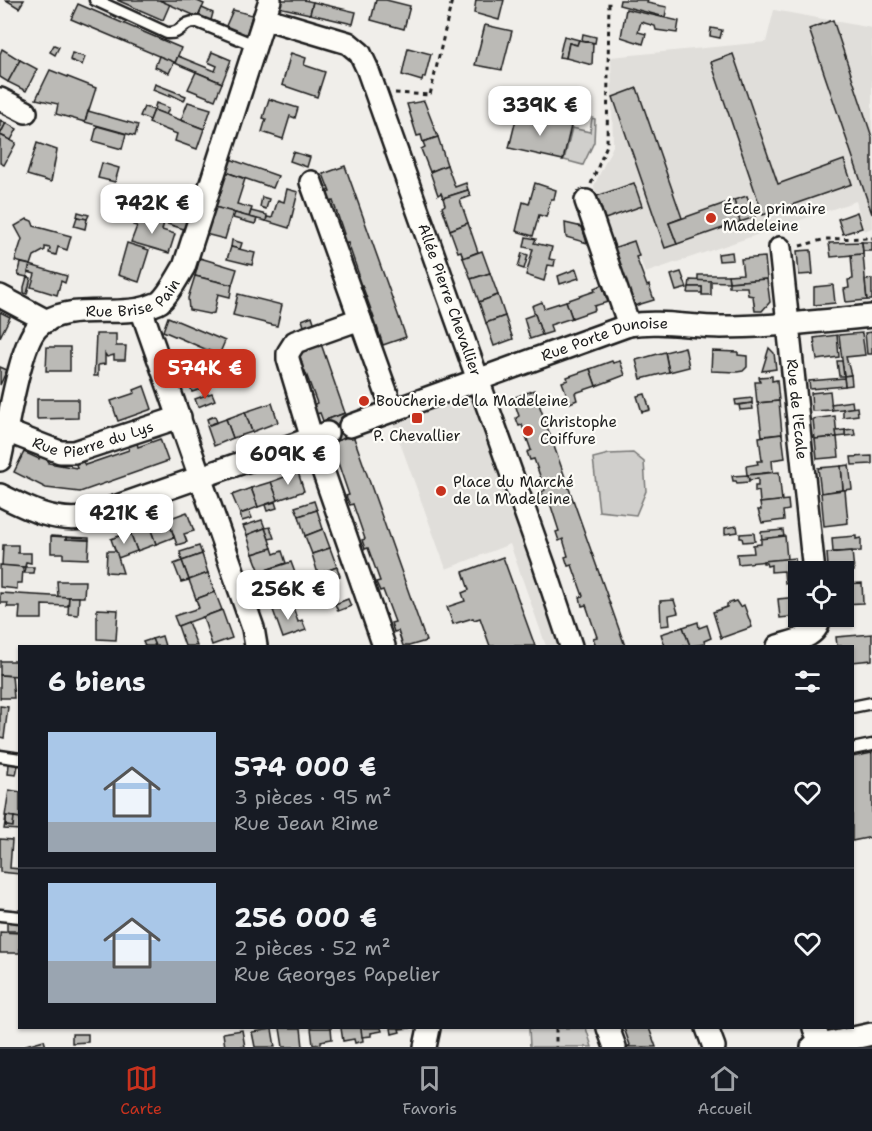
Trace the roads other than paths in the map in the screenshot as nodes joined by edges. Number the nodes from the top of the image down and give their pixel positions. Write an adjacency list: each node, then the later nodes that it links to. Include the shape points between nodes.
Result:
1 (95, 0): 3 (lane, via 167,33 176,34 184,24 198,22)
2 (267, 9): 10 (street, Rue Brise Pain, via 184,267 160,302); 16 (street, Allée Pierre Chevallier, via 348,43 360,53)
3 (247, 42)
4 (0, 99): 5 (street)
5 (26, 112)
6 (311, 182): 12 (street)
7 (586, 201): 14 (street)
8 (780, 248): 15 (street, Rue de l'Ecale)
9 (0, 296): 13 (street)
10 (141, 309): 13 (street, Rue Brise Pain, via 64,314); 18 (street)
11 (872, 316): 15 (street, Rue Porte Dunoise)
12 (360, 319): 17 (street); 21 (street, via 295,342 288,353 288,366)
13 (47, 321): 20 (street, via 28,344)
14 (629, 325): 15 (street, Rue Porte Dunoise); 16 (street, Rue Porte Dunoise)
15 (788, 325): 25 (street, Rue de l'Ecale)
16 (478, 380): 17 (street, Rue Porte Dunoise); 29 (street, Allée Pierre Chevallier)
17 (393, 411): 19 (street, Rue Porte Dunoise)
18 (180, 417): 20 (street, Rue Pierre du Lys, via 74,452 60,452); 23 (street)
19 (350, 426)
20 (6, 431): 22 (street)
21 (320, 436): 23 (street); 28 (street)
22 (0, 460)
23 (201, 478): 24 (street, via 73,519 42,514); 27 (street)
24 (0, 495)
25 (813, 561)
26 (817, 627): 30 (street, via 812,634)
27 (256, 645)
28 (384, 645)
29 (571, 645)
30 (780, 645)
31 (872, 703): 32 (lane)
32 (854, 707)
33 (872, 745): 34 (lane)
34 (854, 748)
35 (0, 756): 36 (lane)
36 (18, 759)
37 (0, 915): 38 (lane)
38 (18, 917)
39 (429, 1029): 44 (street)
40 (608, 1029): 45 (street)
41 (707, 1029): 46 (street)
42 (872, 1034): 43 (street)
43 (816, 1040)
44 (425, 1047)
45 (615, 1047)
46 (714, 1047)

